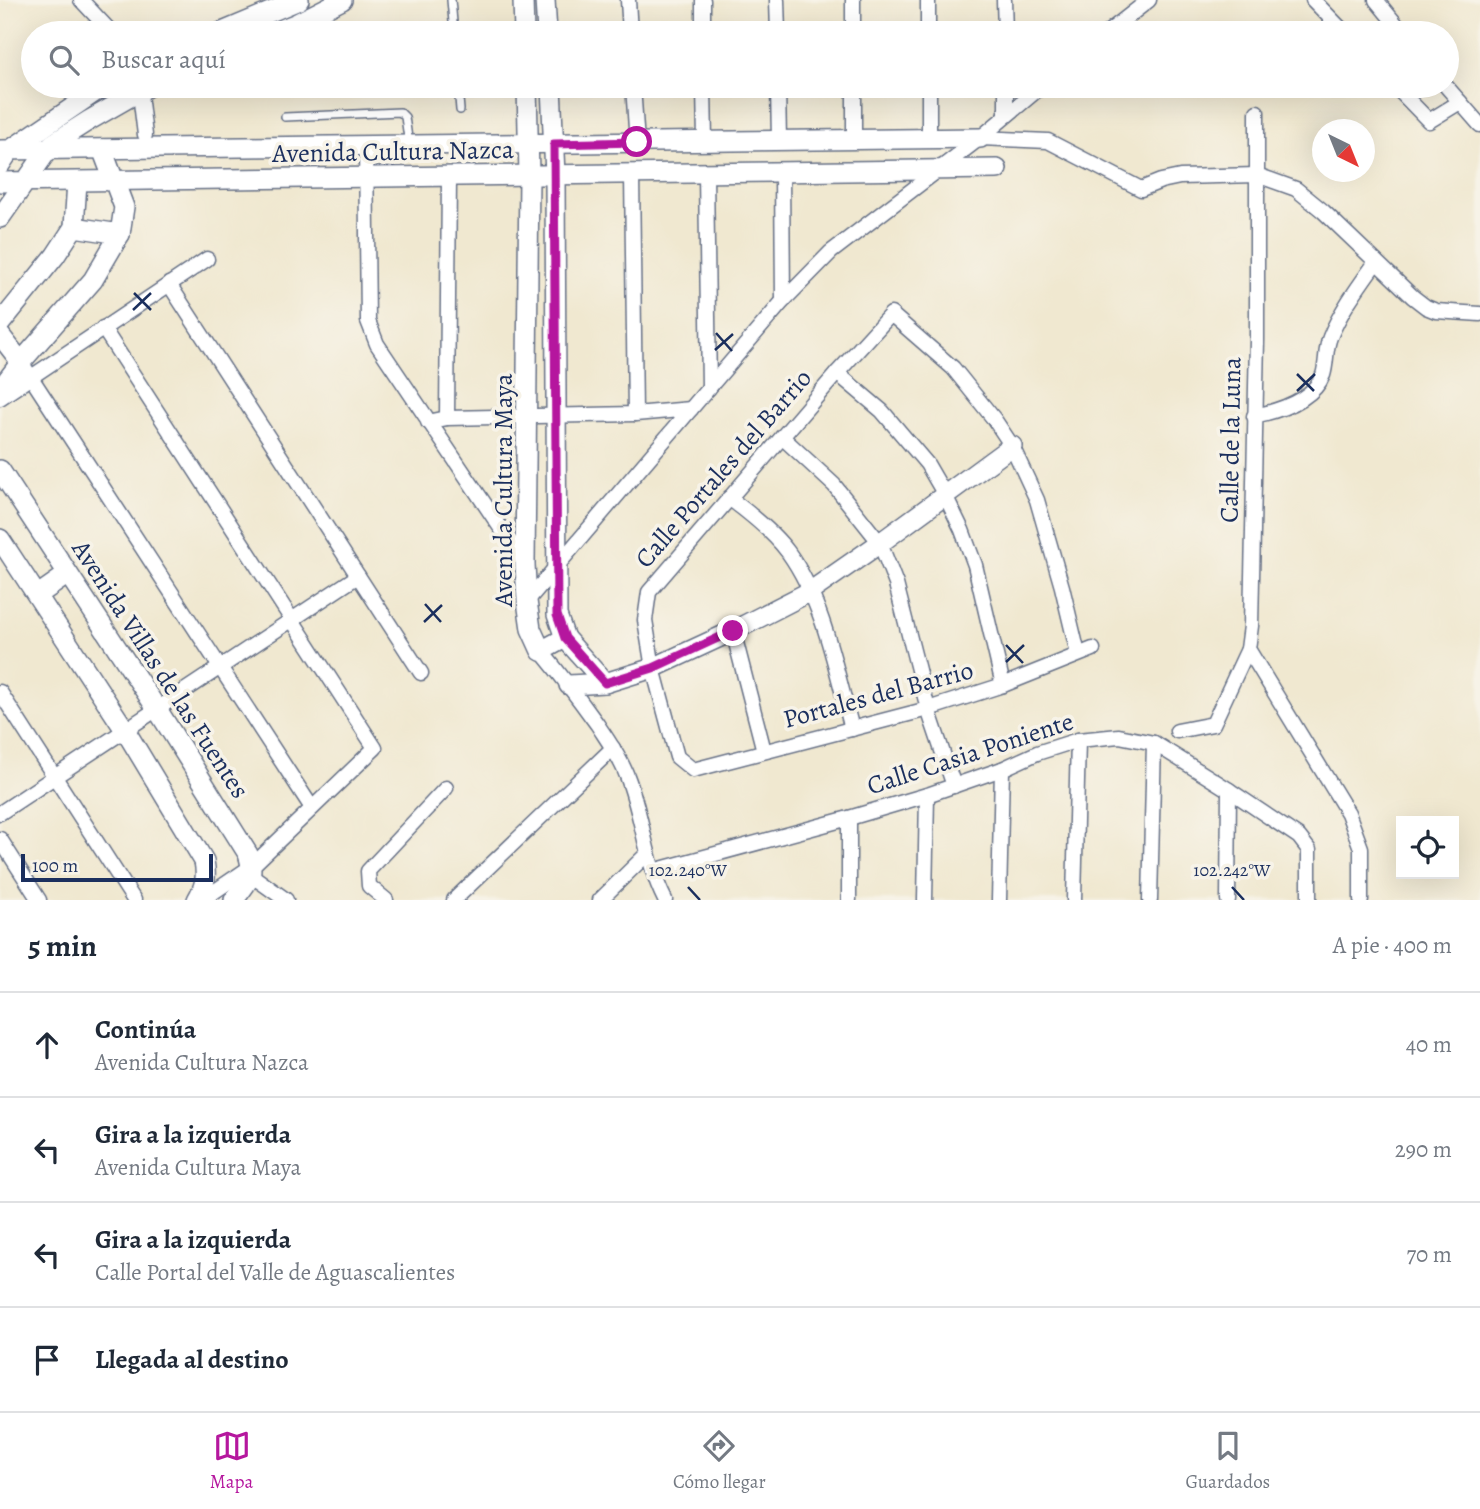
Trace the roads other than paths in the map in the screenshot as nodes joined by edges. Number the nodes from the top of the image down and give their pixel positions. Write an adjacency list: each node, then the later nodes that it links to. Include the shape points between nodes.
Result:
1 (81, 0): 16 (street)
2 (299, 0): 17 (street)
3 (451, 0): 19 (lane)
4 (523, 0): 20 (street)
5 (545, 0): 21 (street)
6 (628, 0): 22 (street)
7 (703, 0): 23 (street)
8 (777, 0): 24 (street)
9 (853, 0): 25 (street)
10 (928, 0): 26 (street)
11 (1004, 0): 27 (street)
12 (1149, 0): 28 (street)
13 (1313, 0): 29 (street)
14 (1376, 0): 30 (street)
15 (331, 3): 18 (street)
16 (101, 21)
17 (249, 21)
18 (296, 21)
19 (453, 21)
20 (524, 21)
21 (546, 21)
22 (629, 21)
23 (703, 21)
24 (778, 21)
25 (853, 21)
26 (928, 21)
27 (1005, 21)
28 (1122, 21)
29 (1333, 21)
30 (1393, 21)
31 (86, 98): 65 (street)
32 (125, 98): 63 (street)
33 (143, 98): 52 (street)
34 (459, 98): 47 (lane)
35 (527, 98): 59 (street, Avenida Cultura Maya)
36 (552, 98): 60 (street, Avenida Cultura Maya)
37 (634, 98): 57 (street)
38 (704, 98): 58 (street)
39 (778, 98): 56 (street)
40 (853, 98): 55 (street)
41 (929, 98): 54 (street)
42 (1006, 98): 49 (street)
43 (1027, 98): 49 (street)
44 (1407, 98): 46 (street, via 1429,121)
45 (1456, 98): 46 (street)
46 (1460, 102): 51 (street)
47 (460, 110)
48 (1257, 111): 73 (street, Calle de la Luna)
49 (1006, 115): 53 (street)
50 (285, 117): 61 (lane, via 400,111)
51 (1480, 125)
52 (145, 135)
53 (980, 138): 54 (street, Avenida Cultura Nazca); 67 (street); 73 (street, via 1048,141 1141,189 1180,177)
54 (929, 139): 55 (street, Avenida Cultura Nazca)
55 (854, 140): 56 (street, Avenida Cultura Nazca)
56 (779, 141): 58 (street, Avenida Cultura Nazca)
57 (637, 142): 58 (street, Avenida Cultura Nazca); 60 (street, Avenida Cultura Nazca)
58 (705, 142)
59 (529, 144): 60 (street, Avenida Cultura Nazca); 61 (street, Avenida Cultura Nazca); 71 (street, Avenida Cultura Maya)
60 (554, 144): 72 (street, Avenida Cultura Maya)
61 (410, 145): 62 (street, Avenida Cultura Nazca)
62 (366, 146): 64 (street, Avenida Cultura Nazca); 75 (street)
63 (47, 149): 64 (street, Avenida Cultura Nazca); 65 (street, Avenida Cultura Nazca); 79 (street)
64 (103, 149): 76 (street)
65 (3, 155)
66 (997, 169): 67 (street, Avenida Cultura Nazca)
67 (937, 170): 68 (street, Avenida Cultura Nazca); 86 (street, via 831,252)
68 (782, 172): 69 (street, Avenida Cultura Nazca); 86 (street)
69 (706, 173): 70 (street, Avenida Cultura Nazca); 93 (street)
70 (632, 174): 72 (street, Avenida Cultura Nazca); 96 (street)
71 (529, 175): 72 (street, Avenida Cultura Nazca); 74 (street, Avenida Cultura Nazca); 97 (street, Avenida Cultura Maya)
72 (555, 175): 98 (street, Avenida Cultura Maya)
73 (1257, 176): 84 (street, via 1296,189); 99 (street, Calle de la Luna)
74 (449, 177): 75 (street, Avenida Cultura Nazca); 100 (street)
75 (366, 178): 76 (street, Avenida Cultura Nazca); 101 (street, via 368,321 377,344)
76 (116, 181): 78 (street, Avenida Cultura Nazca); 82 (street, via 124,207)
77 (0, 182): 79 (street, Avenida Cultura Nazca)
78 (77, 182): 79 (street, Avenida Cultura Nazca); 81 (street)
79 (24, 183): 80 (street)
80 (0, 218)
81 (74, 227): 82 (street); 88 (street)
82 (120, 234): 91 (street, via 93,280)
83 (207, 259): 85 (street)
84 (1376, 262): 87 (street, via 1426,307); 99 (street, via 1328,340 1324,374 1315,389 1296,402)
85 (169, 284): 89 (street); 112 (street)
86 (783, 301): 93 (street)
87 (1480, 314)
88 (0, 324)
89 (103, 328): 91 (street); 116 (street)
90 (0, 335): 91 (street)
91 (26, 369): 94 (street, via 5,383); 123 (street)
92 (836, 373): 102 (street, Calle Portales del Barrio); 103 (street, Calle Portales del Barrio, via 891,314 953,368); 105 (street, via 882,411 927,464)
93 (709, 388): 95 (street)
94 (0, 396)
95 (691, 409): 96 (street); 110 (street)
96 (635, 414): 98 (street)
97 (527, 415): 98 (street); 100 (street); 109 (street, Avenida Cultura Maya)
98 (556, 416): 110 (street, Avenida Cultura Maya)
99 (1254, 416): 120 (street, Calle de la Luna)
100 (447, 418): 101 (street)
101 (428, 422): 109 (street)
102 (782, 437): 106 (street, Calle Portales del Barrio); 108 (street, via 834,485)
103 (1012, 446): 105 (street); 122 (street, via 1037,500)
104 (0, 470): 111 (street, Avenida Villas de las Fuentes)
105 (945, 495): 108 (street); 127 (street, via 975,565)
106 (729, 498): 113 (street, via 788,552); 124 (street, Calle Portales del Barrio, via 649,592 645,620)
107 (0, 539): 114 (street)
108 (880, 543): 113 (street); 131 (street, via 896,584)
109 (525, 564): 115 (street, Avenida Cultura Maya)
110 (557, 566): 115 (street); 118 (street, Avenida Cultura Maya, via 557,615)
111 (68, 573): 114 (street); 130 (street, Avenida Villas de las Fuentes)
112 (358, 576): 116 (street); 125 (street)
113 (811, 591): 117 (street); 132 (street)
114 (38, 595): 133 (street)
115 (527, 601): 121 (street, Avenida Cultura Maya, via 531,629)
116 (292, 620): 123 (street); 146 (street, via 374,748)
117 (733, 631): 124 (street); 138 (street)
118 (565, 638): 121 (street); 126 (street, Avenida Cultura Maya)
119 (1093, 649): 122 (street, Portales del Barrio)
120 (1248, 649): 134 (street, Calle de la Luna, via 1213,724); 169 (street, via 1348,813 1361,848)
121 (541, 651): 128 (street, Avenida Cultura Maya)
122 (1078, 654): 127 (street, Portales del Barrio)
123 (220, 667): 130 (street); 146 (street)
124 (653, 668): 126 (street); 139 (street, Calle Portales del Barrio)
125 (421, 673)
126 (605, 683): 128 (street)
127 (1003, 684): 131 (street, Portales del Barrio)
128 (569, 685): 137 (street, Avenida Cultura Maya)
129 (0, 692): 141 (street)
130 (157, 709): 133 (street); 151 (street, Avenida Villas de las Fuentes, via 248,854)
131 (928, 709): 132 (street, Portales del Barrio); 142 (street)
132 (852, 729): 138 (street, Portales del Barrio)
133 (125, 730): 141 (street); 156 (street, via 205,861)
134 (1177, 731)
135 (1078, 740): 136 (street, Calle Casia Poniente, via 1119,736); 140 (street, Calle Casia Poniente); 165 (street)
136 (1154, 743): 144 (street, Calle Casia Poniente); 166 (street)
137 (613, 748): 150 (street, Avenida Cultura Maya, via 627,774); 160 (street)
138 (764, 751): 139 (street, Portales del Barrio, via 693,770)
139 (677, 757)
140 (1002, 769): 142 (street, Calle Casia Poniente); 164 (street)
141 (55, 777): 147 (street); 155 (street)
142 (954, 786): 145 (street, Calle Casia Poniente)
143 (446, 788): 159 (street, via 368,871 369,886)
144 (1229, 790): 167 (street); 168 (street, Calle Casia Poniente, via 1299,837 1309,850)
145 (927, 795): 148 (street, Calle Casia Poniente); 163 (street)
146 (312, 808): 151 (street)
147 (0, 813)
148 (849, 818): 152 (street, Calle Casia Poniente); 162 (street)
149 (0, 839): 154 (street)
150 (648, 853): 152 (street, Avenida Cultura Maya); 153 (street)
151 (252, 871): 156 (street); 157 (street); 158 (street)
152 (653, 871): 161 (street, Avenida Cultura Maya)
153 (607, 898)
154 (39, 900)
155 (134, 900)
156 (200, 900)
157 (234, 900)
158 (286, 900)
159 (386, 900)
160 (454, 900)
161 (665, 900)
162 (849, 900)
163 (925, 900)
164 (999, 900)
165 (1074, 900)
166 (1150, 900)
167 (1228, 900)
168 (1309, 900)
169 (1361, 900)

